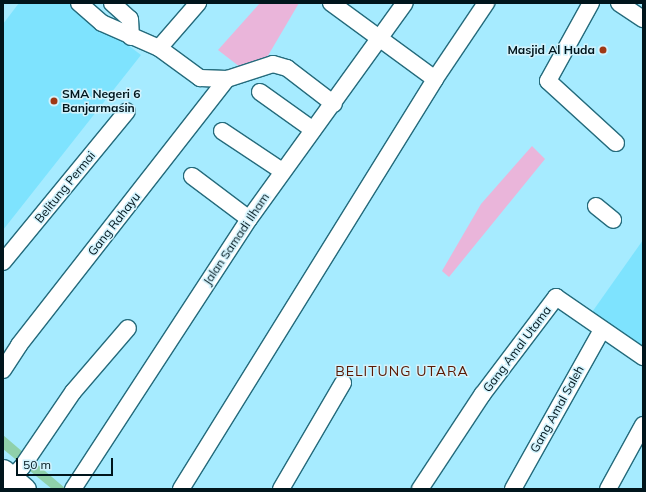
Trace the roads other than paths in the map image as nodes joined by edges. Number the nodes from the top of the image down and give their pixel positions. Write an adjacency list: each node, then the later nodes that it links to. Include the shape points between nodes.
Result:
1 (79, 3): 10 (street, via 102,23)
2 (112, 3): 10 (street, via 130,19)
3 (198, 3): 12 (street)
4 (330, 3): 11 (street)
5 (405, 3): 11 (street, Jalan Samadi Ilham)
6 (486, 3): 14 (street)
7 (591, 3): 20 (street, via 548,81)
8 (619, 3): 9 (street)
9 (643, 19)
10 (131, 37): 12 (street)
11 (381, 41): 14 (street); 16 (street, Jalan Samadi Ilham)
12 (159, 48): 13 (street, via 200,78)
13 (227, 79): 16 (street, via 273,64 287,68); 30 (street, Gang Rahayu, via 18,345)
14 (435, 79): 35 (street)
15 (260, 92): 18 (street)
16 (334, 104): 18 (street, Jalan Samadi Ilham)
17 (127, 112): 26 (street, Belitung Permai)
18 (313, 130): 21 (street, Jalan Samadi Ilham)
19 (222, 132): 21 (street)
20 (616, 143)
21 (282, 171): 24 (street, Jalan Samadi Ilham)
22 (192, 176): 24 (street)
23 (596, 206): 25 (street)
24 (249, 219): 34 (street, Jalan Samadi Ilham)
25 (613, 220)
26 (3, 262)
27 (128, 328): 33 (street, via 72,392)
28 (602, 330): 29 (street, Gang Amal Utama); 37 (street, Gang Amal Utama, via 556,297 482,395); 38 (street, Gang Amal Saleh)
29 (643, 358)
30 (3, 370)
31 (342, 383): 36 (street)
32 (643, 425): 39 (street)
33 (13, 478)
34 (75, 486)
35 (180, 489)
36 (281, 489)
37 (420, 489)
38 (513, 489)
39 (608, 489)

